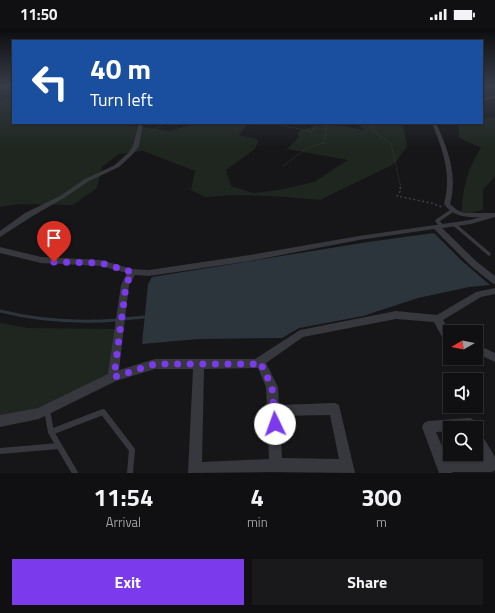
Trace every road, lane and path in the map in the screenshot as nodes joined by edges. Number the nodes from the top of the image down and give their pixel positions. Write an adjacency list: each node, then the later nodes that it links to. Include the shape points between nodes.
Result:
1 (141, 124): 8 (street)
2 (164, 124): 8 (path)
3 (276, 124): 4 (path, via 312,132 316,125)
4 (322, 124)
5 (327, 124): 9 (path, via 324,143 307,148)
6 (370, 124): 10 (path, via 373,131 391,144 401,190 397,196 431,203)
7 (434, 124): 10 (street, via 451,169 451,193 447,204)
8 (138, 138): 14 (street, via 131,153 117,166 87,180)
9 (282, 168)
10 (452, 211): 11 (street, via 466,215); 13 (lane, via 437,221)
11 (495, 215): 12 (street)
12 (455, 225): 13 (street); 16 (lane)
13 (439, 227): 17 (street, via 149,274); 18 (street, via 474,264)
14 (0, 235)
15 (0, 250): 17 (street, via 47,261 101,263)
16 (489, 254)
17 (132, 272): 26 (street, via 126,285)
18 (495, 281)
19 (495, 291): 20 (street, via 478,294)
20 (438, 319): 21 (street); 24 (street, via 396,315 300,334)
21 (443, 331)
22 (483, 352): 23 (street)
23 (495, 358)
24 (260, 362): 25 (street); 28 (street, via 272,387)
25 (199, 364): 26 (street, via 155,364); 38 (street)
26 (114, 377): 27 (street)
27 (46, 409): 29 (street); 31 (lane)
28 (274, 410): 35 (street); 36 (street, via 335,409)
29 (0, 421)
30 (443, 426): 37 (street, via 428,427)
31 (51, 432): 32 (lane); 40 (lane, via 103,412 132,450)
32 (59, 446): 34 (lane); 39 (lane)
33 (483, 449): 37 (street, via 492,465)
34 (0, 451)
35 (276, 465): 36 (street); 38 (street)
36 (347, 469)
37 (444, 469)
38 (195, 471)
39 (75, 473)
40 (130, 473)

